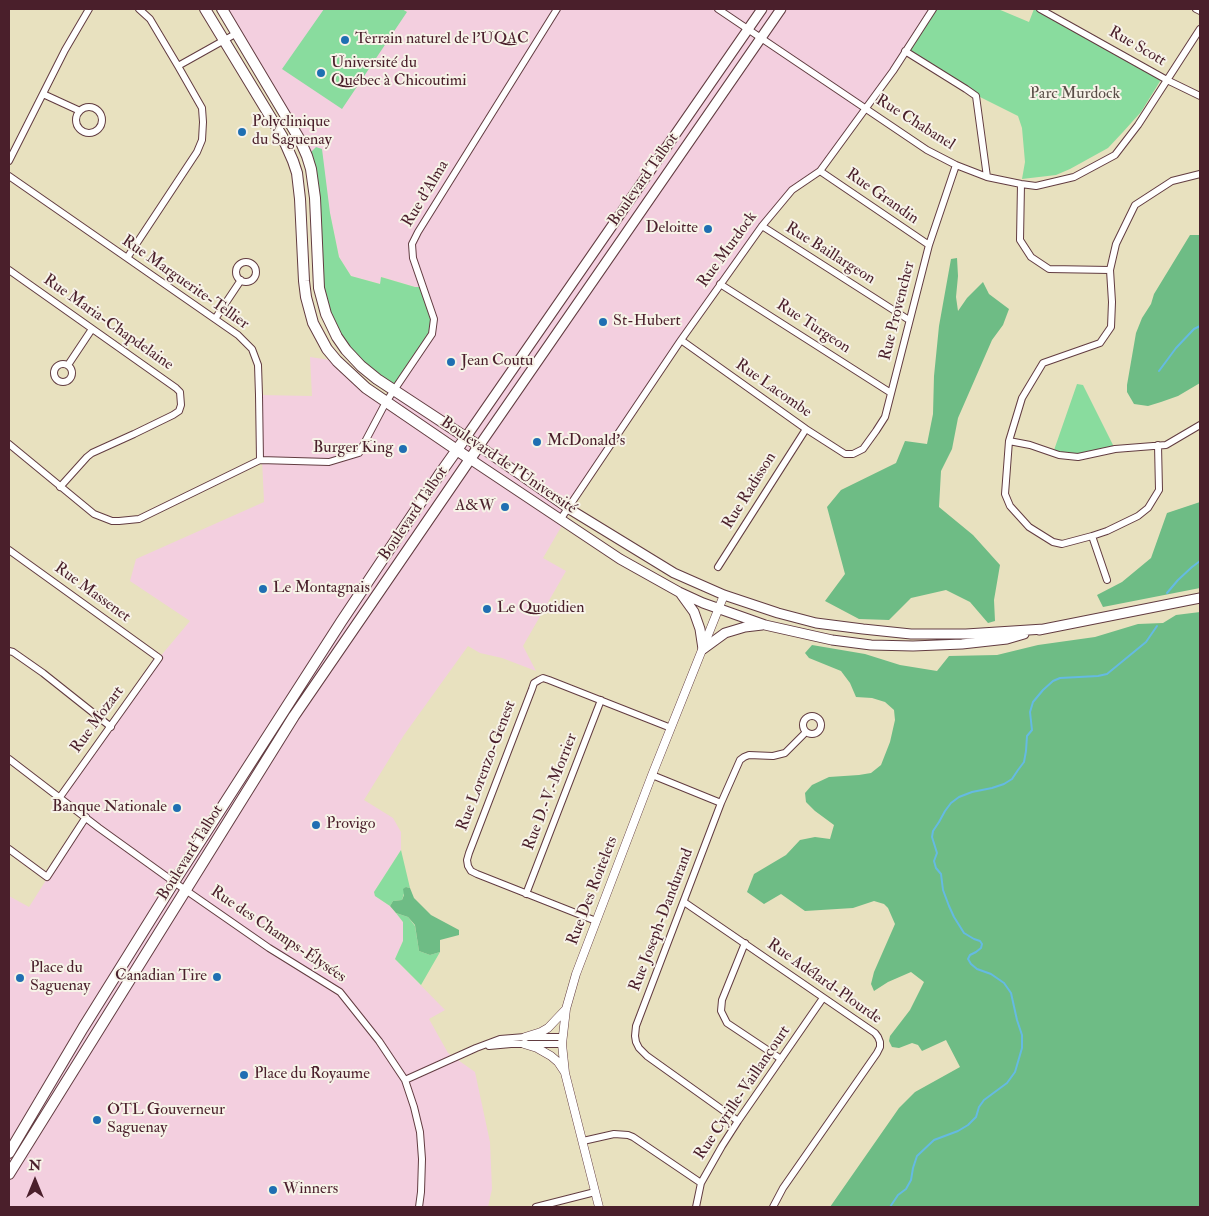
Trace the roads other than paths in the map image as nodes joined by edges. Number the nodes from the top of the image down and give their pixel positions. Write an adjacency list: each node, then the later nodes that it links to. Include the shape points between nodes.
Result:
1 (89, 9): 21 (street)
2 (139, 9): 19 (street, via 150,19)
3 (205, 9): 17 (main road, Boulevard de l'Université)
4 (222, 9): 15 (main road, Boulevard de l'Université)
5 (557, 9): 44 (street, Rue d'Alma, via 412,244 413,258 434,319 432,334)
6 (718, 9): 13 (street, Rue Chabanel)
7 (762, 9): 13 (main road, Boulevard Talbot)
8 (780, 9): 16 (main road, Boulevard Talbot)
9 (933, 9): 18 (street, Rue Murdock)
10 (1040, 9): 20 (street, Rue Scott)
11 (1196, 9): 12 (street)
12 (1200, 11)
13 (748, 29): 16 (street, Rue Chabanel); 49 (main road, Boulevard Talbot)
14 (1200, 29): 20 (street, Rue Chabanel)
15 (237, 33): 17 (street); 44 (main road, Boulevard de l'Université, via 307,156 315,198 319,288 331,325 360,366)
16 (761, 38): 23 (street, Rue Chabanel); 52 (main road, Boulevard Talbot)
17 (224, 41): 19 (street); 46 (main road, Boulevard de l'Université, via 282,136 297,173 306,296 318,334 336,361)
18 (905, 51): 23 (street, Rue Murdock); 30 (street, via 976,96)
19 (178, 66): 34 (street, via 202,108 202,140)
20 (1167, 80): 22 (street, Rue Scott); 31 (street, Rue Chabanel, via 1138,126 1114,155 1074,177 1036,186)
21 (43, 94): 24 (street); 25 (street)
22 (1200, 96)
23 (866, 108): 26 (street, Rue Chabanel, via 927,150); 27 (street, Rue Murdock)
24 (80, 110): 24 (street, via 88,107 96,110 101,117 98,129 91,133 79,129 76,122)
25 (9, 161)
26 (956, 165): 30 (street, Rue Chabanel); 33 (street, Rue Provencher)
27 (820, 171): 32 (street, Rue Murdock, via 792,190); 33 (street, Rue Grandin)
28 (1200, 174): 36 (street, via 1172,181 1135,205 1116,244)
29 (9, 176): 34 (street, Rue Marguerite-Tellier)
30 (987, 177): 31 (street, Rue Chabanel)
31 (1021, 184): 36 (street, via 1020,240 1031,257 1050,269)
32 (762, 226): 38 (street, Rue Murdock); 40 (street, Rue Baillargeon)
33 (928, 245): 40 (street, Rue Provencher)
34 (127, 258): 39 (street, Rue Marguerite-Tellier)
35 (9, 270): 41 (street, Rue Maria-Chapdelaine)
36 (1110, 270): 50 (street, via 1111,327 1100,343 1043,363 1022,398)
37 (241, 280): 39 (street)
38 (720, 284): 42 (street, Rue Murdock); 45 (street, Rue Turgeon)
39 (215, 319): 57 (street, Rue Marguerite-Tellier, via 238,334 252,349 258,365)
40 (909, 320): 45 (street, Rue Provencher)
41 (92, 329): 43 (street); 58 (street, Rue Maria-Chapdelaine, via 176,388 180,392 181,405 173,415 87,456)
42 (681, 340): 48 (street, Rue Lacombe); 59 (street, Rue Murdock)
43 (68, 365)
44 (394, 391): 46 (street, Rue d'Alma); 49 (main road, Boulevard de l'Université)
45 (891, 393): 55 (street, Rue Provencher, via 876,431 863,449)
46 (386, 402): 54 (main road, Boulevard de l'Université); 57 (street, Rue d'Alma, via 358,453 329,462)
47 (1200, 425): 53 (street, via 1166,445)
48 (806, 429): 55 (street, Rue Lacombe, via 845,454); 63 (street, Rue Radisson)
49 (466, 437): 52 (main road, Boulevard de l'Université); 54 (main road, Boulevard Talbot)
50 (1009, 440): 53 (street, via 1058,455 1078,457 1115,449); 61 (street, via 1005,494 1010,506 1029,527 1053,542 1062,544)
51 (9, 444): 58 (street)
52 (479, 446): 56 (main road, Boulevard Talbot); 59 (main road, Boulevard de l'Université)
53 (1158, 446): 61 (street, via 1159,490 1148,508 1138,516)
54 (457, 450): 56 (main road, Boulevard de l'Université); 84 (main road, Boulevard Talbot, via 341,622)
55 (853, 454)
56 (470, 458): 60 (main road, Boulevard de l'Université); 85 (main road, Boulevard Talbot, via 294,716)
57 (260, 460): 58 (street, via 132,520 112,520 94,514)
58 (60, 487)
59 (568, 508): 60 (street, Rue Murdock); 66 (main road, Boulevard de l'Université, via 674,574)
60 (560, 520): 65 (main road, Boulevard de l'Université)
61 (1092, 536): 64 (street)
62 (9, 550): 73 (street, Rue Massenet)
63 (718, 567)
64 (1107, 580)
65 (679, 592): 68 (main road, Boulevard de l'Université); 71 (main road, via 694,612)
66 (724, 595): 68 (street, Rue Des Roitelets); 70 (main road, Boulevard de l'Université, via 788,616 863,629 911,634 966,634)
67 (1200, 598): 70 (main road, Boulevard de l'Université)
68 (719, 609): 69 (main road, Boulevard de l'Université); 71 (street, Rue Des Roitelets)
69 (765, 625): 70 (main road, Boulevard de l'Université, via 832,640 913,646 1007,639); 71 (main road, via 725,633)
70 (1044, 629)
71 (703, 649): 76 (street, Rue Des Roitelets)
72 (9, 651): 75 (street, via 43,673)
73 (159, 658): 75 (street, Rue Mozart)
74 (601, 700): 76 (street, Rue Lorenzo-Genest); 86 (street, Rue D.-V.-Morrier); 86 (street, Rue Lorenzo-Genest, via 544,678 534,683 467,860 471,871)
75 (111, 727): 80 (street, Rue Mozart)
76 (671, 728): 79 (street, Rue Des Roitelets)
77 (806, 732): 81 (street, Rue Joseph-Dandurand, via 785,753 744,757)
78 (9, 759): 80 (street, Rue des Champs-Élysées)
79 (652, 775): 81 (street); 88 (street, Rue Des Roitelets)
80 (60, 797): 82 (street, Rue des Champs-Élysées)
81 (721, 803): 87 (street, Rue Joseph-Dandurand)
82 (86, 817): 83 (street, via 47,877); 84 (street, Rue des Champs-Élysées)
83 (9, 849)
84 (174, 882): 85 (street, Rue des Champs-Élysées); 99 (main road, Boulevard Talbot)
85 (186, 890): 96 (street, Rue des Champs-Élysées, via 269,948 340,992); 100 (main road, Boulevard Talbot)
86 (526, 894): 88 (street, Rue Lorenzo-Genest)
87 (684, 902): 89 (street, Rue Adélard-Plourde); 97 (street, Rue Joseph-Dandurand, via 636,1026 636,1042 647,1056)
88 (596, 920): 91 (street, Rue Des Roitelets)
89 (745, 943): 90 (street, Rue Adélard-Plourde); 94 (street, via 722,1000 721,1011 727,1023)
90 (823, 998): 94 (street, Rue Cyrille-Vaillancourt); 107 (street, Rue Adélard-Plourde, via 875,1033 880,1047)
91 (566, 1009): 92 (street, via 548,1028); 93 (street, Rue Des Roitelets)
92 (524, 1040): 93 (street); 95 (street, via 552,1056); 96 (street, via 476,1048)
93 (562, 1040): 95 (street, Rue Des Roitelets)
94 (781, 1059): 97 (street, Rue Cyrille-Vaillancourt)
95 (565, 1073): 98 (street, Rue Des Roitelets)
96 (405, 1080): 103 (street, Rue des Champs-Élysées, via 420,1132)
97 (738, 1121): 101 (street, Rue Cyrille-Vaillancourt)
98 (583, 1141): 101 (street, via 614,1134 628,1135); 102 (street, Rue Des Roitelets)
99 (9, 1153)
100 (9, 1174)
101 (701, 1183): 106 (street, Rue Cyrille-Vaillancourt)
102 (595, 1192): 104 (street); 105 (street, Rue Des Roitelets)
103 (419, 1207)
104 (536, 1207)
105 (598, 1207)
106 (696, 1207)
107 (773, 1207)

